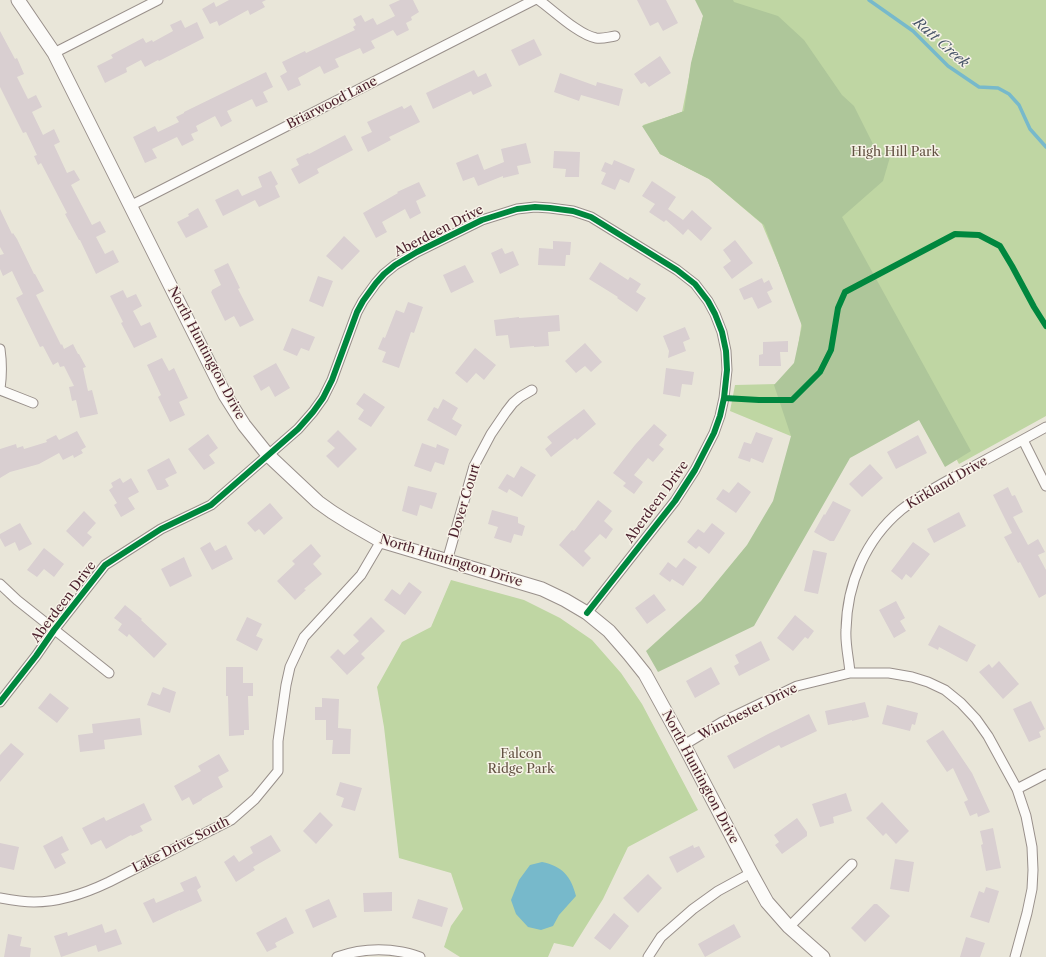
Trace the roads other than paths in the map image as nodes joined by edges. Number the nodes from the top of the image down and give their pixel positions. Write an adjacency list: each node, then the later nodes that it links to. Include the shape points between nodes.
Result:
1 (18, 0): 6 (street, North Huntington Drive)
2 (158, 0): 6 (street)
3 (534, 0): 7 (street, Briarwood Lane)
4 (540, 0): 5 (street, via 581,32 594,38)
5 (615, 36)
6 (54, 53): 7 (street, North Huntington Drive)
7 (130, 206): 14 (street, North Huntington Drive, via 225,395 244,425)
8 (0, 349): 9 (street)
9 (0, 390): 11 (street)
10 (532, 390): 17 (street, Dover Court, via 520,397 506,412 474,466)
11 (33, 403)
12 (1046, 427): 13 (street, Kirkland Drive)
13 (1023, 440): 15 (street); 22 (street, Kirkland Drive, via 916,499 886,523 874,539 857,571 849,599 846,631)
14 (268, 455): 16 (street, North Huntington Drive, via 318,502); 19 (street, Aberdeen Drive, via 298,429 323,398 357,312 380,278 395,265 482,220 517,209 550,208 573,211 591,217 678,270 694,284 708,301 722,332 727,370 720,416 695,470 675,501); 20 (street, Aberdeen Drive, via 211,505 161,529 104,565)
15 (1046, 486)
16 (381, 541): 17 (street, North Huntington Drive); 29 (street, Lake Drive South, via 361,575 304,638 290,667 286,685 278,741 278,771 255,799 231,820 90,891 41,902 18,902)
17 (447, 561): 19 (street, North Huntington Drive, via 542,589)
18 (0, 584): 20 (street)
19 (587, 613): 24 (street, North Huntington Drive, via 609,631 645,674)
20 (54, 630): 21 (street); 23 (street, Aberdeen Drive)
21 (109, 673)
22 (850, 673): 24 (street, Winchester Drive, via 798,686 722,722); 26 (street, Winchester Drive, via 912,677 945,690 976,719)
23 (0, 702)
24 (684, 745): 28 (street, North Huntington Drive)
25 (1046, 774): 26 (street)
26 (1017, 789): 35 (street, Winchester Drive, via 1026,816 1033,870 1032,889)
27 (852, 864): 30 (street)
28 (751, 873): 30 (street, North Huntington Drive, via 767,902); 33 (street, via 718,891 693,909 661,937)
29 (0, 898)
30 (790, 927): 34 (street, North Huntington Drive)
31 (337, 957): 32 (street, via 352,952 374,950 401,952)
32 (420, 957)
33 (648, 957)
34 (823, 957)
35 (1015, 957)

